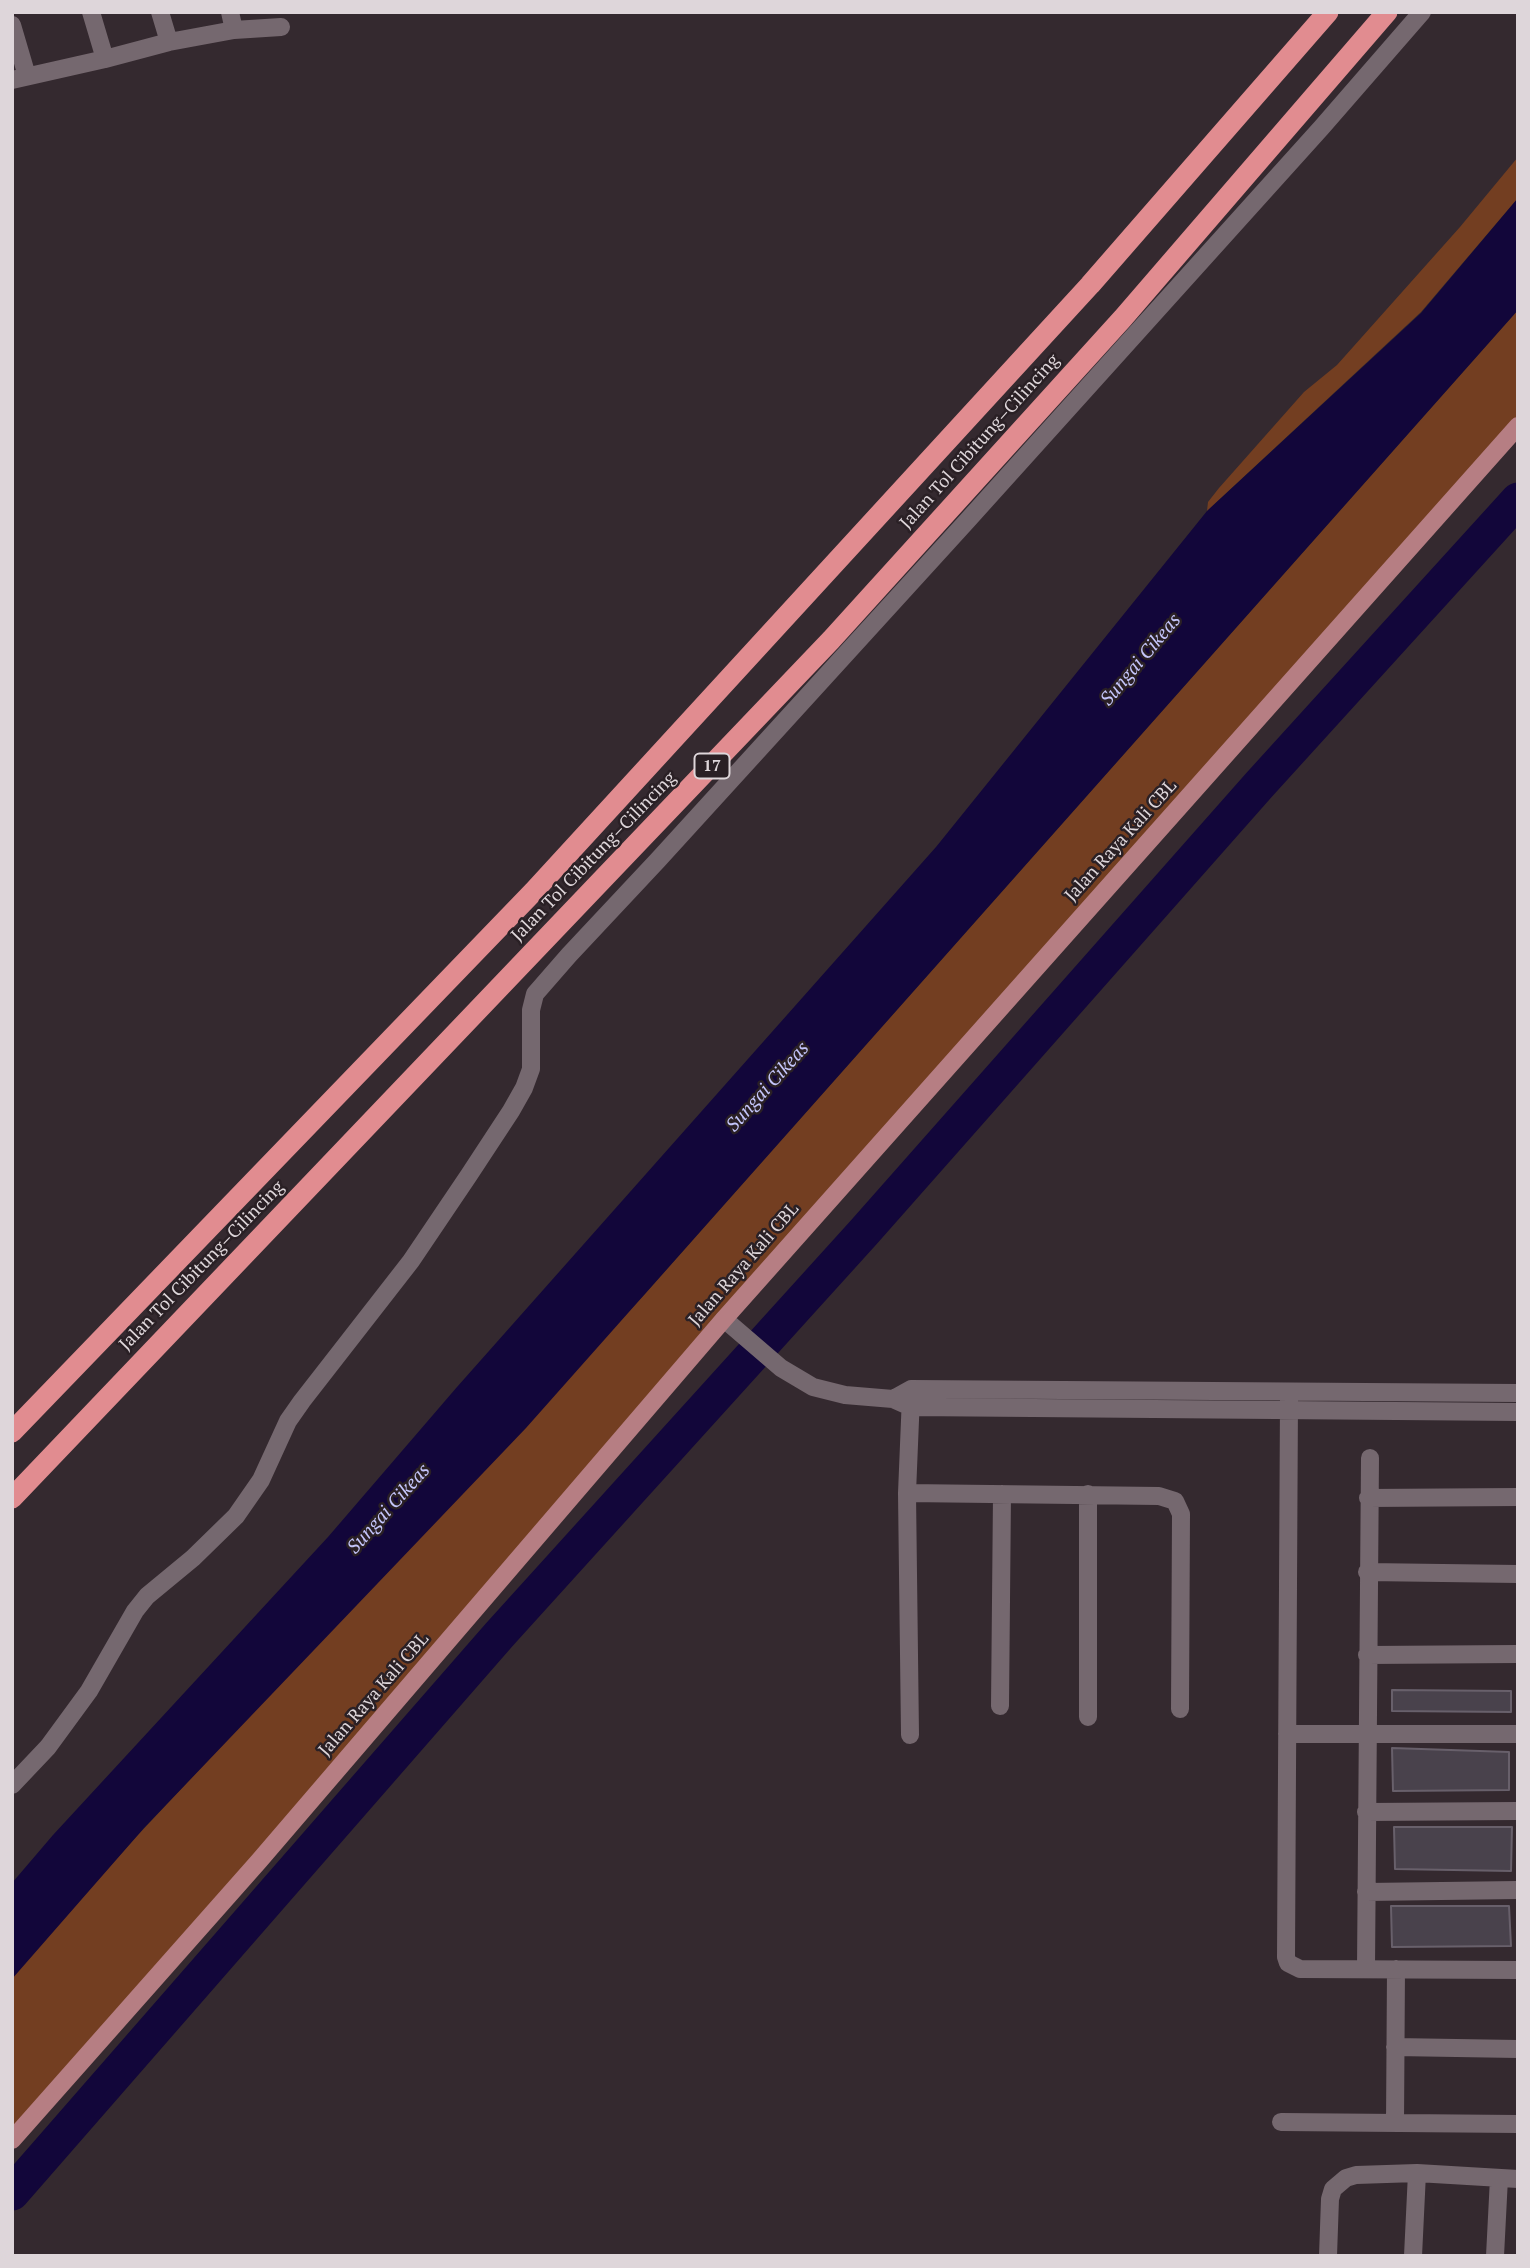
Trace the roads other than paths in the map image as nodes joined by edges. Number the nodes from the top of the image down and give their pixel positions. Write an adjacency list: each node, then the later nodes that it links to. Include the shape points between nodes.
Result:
1 (91, 12): 10 (street)
2 (160, 12): 9 (street)
3 (1328, 12): 18 (highway, Jalan Tol Cibitung–Cilincing / 17, via 1090,285 551,872)
4 (1387, 12): 24 (highway, Jalan Tol Cibitung–Cilincing / 17, via 1123,318 831,640)
5 (1422, 12): 37 (street, via 535,995 531,1069 524,1088 469,1175 411,1261 295,1411 261,1480 236,1516 147,1596 89,1691 48,1747)
6 (232, 21): 8 (street); 9 (street)
7 (12, 25): 11 (street)
8 (281, 27)
9 (169, 42): 10 (street)
10 (105, 59): 11 (street)
11 (20, 78)
12 (1518, 426): 13 (main road, Jalan Raya Kali CBL)
13 (724, 1319): 15 (street, via 781,1368 813,1387 845,1395); 50 (main road, Jalan Raya Kali CBL, via 259,1861)
14 (1518, 1393): 16 (street)
15 (911, 1398): 16 (street); 20 (street)
16 (1289, 1401): 17 (street); 33 (street)
17 (1518, 1412)
18 (12, 1432)
19 (1370, 1458): 25 (street)
20 (907, 1493): 21 (street); 36 (street)
21 (1002, 1494): 22 (street); 30 (street)
22 (1088, 1494): 31 (street, via 1159,1496 1179,1506); 32 (street)
23 (1518, 1497): 25 (street)
24 (12, 1498)
25 (1368, 1498): 26 (street)
26 (1367, 1572): 27 (street); 29 (street)
27 (1518, 1574)
28 (1518, 1654): 29 (street)
29 (1367, 1655): 34 (street)
30 (1000, 1706)
31 (1180, 1709)
32 (1088, 1717)
33 (1287, 1734): 34 (street); 42 (street, via 1288,1963 1300,1969)
34 (1367, 1734): 35 (street); 39 (street)
35 (1518, 1734)
36 (910, 1735)
37 (12, 1785)
38 (1518, 1811): 39 (street)
39 (1366, 1812): 41 (street)
40 (1518, 1891): 41 (street)
41 (1366, 1892): 42 (street)
42 (1366, 1968): 43 (street)
43 (1396, 1969): 44 (street); 45 (street)
44 (1518, 1970)
45 (1395, 2048): 46 (street); 48 (street)
46 (1518, 2049)
47 (1282, 2122): 48 (street)
48 (1395, 2123): 49 (street)
49 (1518, 2124)
50 (12, 2140)
51 (1417, 2174): 52 (street); 54 (street, via 1356,2175 1339,2182 1329,2199); 55 (street)
52 (1499, 2178): 53 (street); 56 (street)
53 (1518, 2179)
54 (1328, 2256)
55 (1413, 2256)
56 (1495, 2256)

